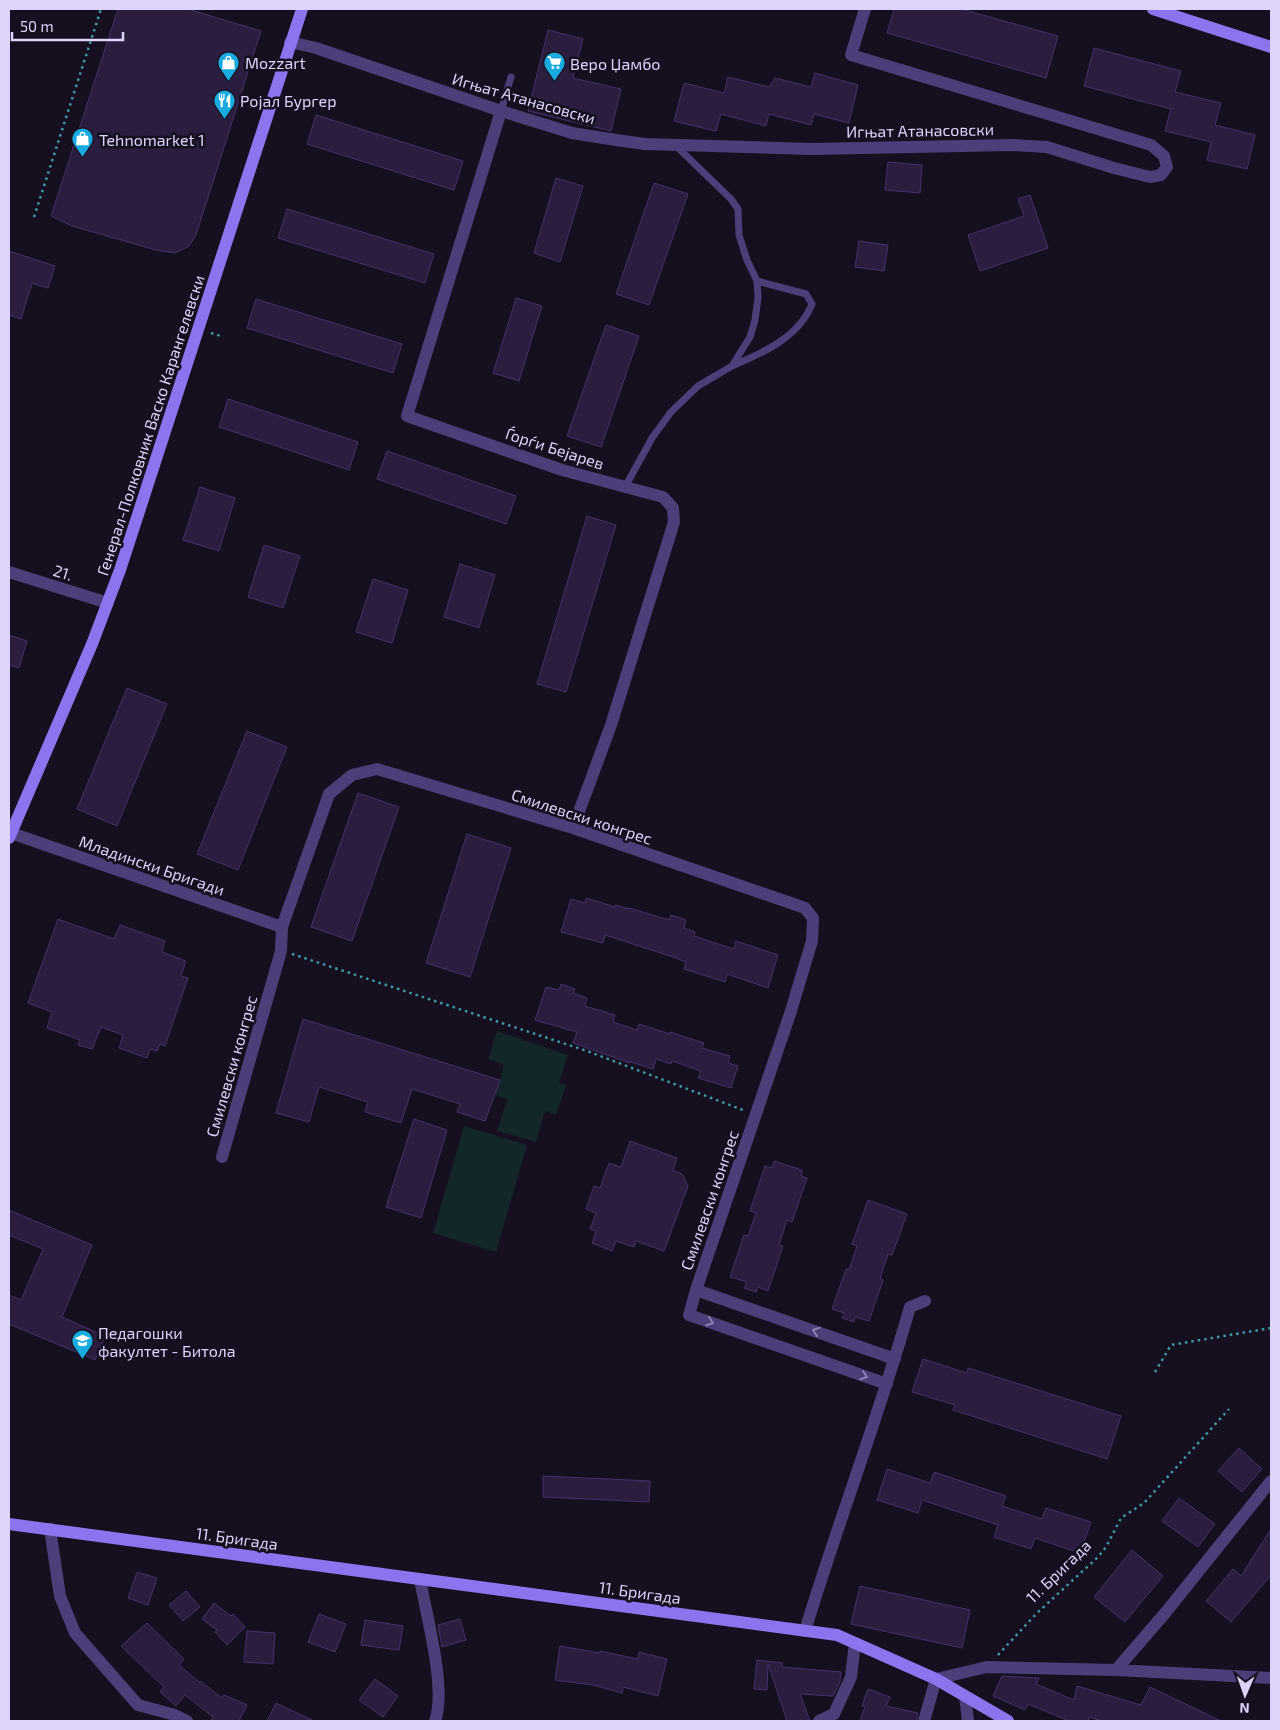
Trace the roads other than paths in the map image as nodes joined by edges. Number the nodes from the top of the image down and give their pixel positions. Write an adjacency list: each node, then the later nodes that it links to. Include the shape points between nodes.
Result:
1 (865, 9): 8 (street, Игњат Атанасовски, via 850,55 1151,145 1164,156 1167,167 1161,175 1150,177 1047,147 1012,145 811,148)
2 (1153, 9): 5 (main road)
3 (301, 10): 4 (main road, Генерал-Полковник Васко Карангелевски)
4 (290, 42): 7 (street, Игњат Атанасовски); 13 (main road, Генерал-Полковник Васко Карангелевски)
5 (1271, 48)
6 (511, 77): 7 (lane)
7 (501, 111): 8 (street, Игњат Атанасовски, via 572,133); 11 (street, Ѓорѓи Бејарев, via 407,416 562,470)
8 (674, 145): 9 (lane, via 738,209 739,235)
9 (757, 281): 10 (lane, via 756,320 750,337); 10 (lane, via 806,294 812,304 808,314 782,341)
10 (732, 366): 11 (lane, via 698,386 672,412 652,438)
11 (625, 487): 14 (street, Ѓорѓи Бејарев, via 664,497 673,508 674,522 611,725)
12 (9, 572): 13 (street, 21.)
13 (108, 603): 15 (main road, Генерал-Полковник Васко Карангелевски)
14 (573, 828): 16 (street, Смилевски конгрес, via 376,769 352,775 329,794); 18 (street, Смилевски конгрес, via 805,908 813,918 812,940 790,1014)
15 (9, 835): 16 (street, Младински Бригади)
16 (282, 928): 17 (street, Смилевски конгрес, via 281,951)
17 (222, 1157)
18 (696, 1290): 20 (street, Смилевски конгрес, one-way to 18); 21 (street, Смилевски конгрес, one-way to 21, via 689,1315)
19 (925, 1301): 20 (street, via 910,1307)
20 (895, 1359): 21 (street)
21 (886, 1384): 26 (street)
22 (1271, 1481): 28 (street)
23 (9, 1524): 24 (main road, 11. Бригада)
24 (50, 1529): 25 (main road, 11. Бригада); 32 (street, via 60,1596 76,1634 138,1705)
25 (420, 1579): 26 (main road, 11. Бригада); 33 (street, via 440,1685)
26 (805, 1631): 27 (main road, 11. Бригада, via 837,1635)
27 (855, 1643): 30 (main road, 11. Бригада); 34 (street, via 851,1677 834,1714)
28 (1116, 1670): 29 (street); 30 (street, via 987,1667)
29 (1271, 1678)
30 (936, 1679): 31 (main road, 11. Бригада); 35 (street)
31 (965, 1696): 36 (street); 37 (main road, 11. Бригада)
32 (187, 1721)
33 (435, 1721)
34 (819, 1721)
35 (924, 1721)
36 (968, 1721)
37 (1008, 1721)

